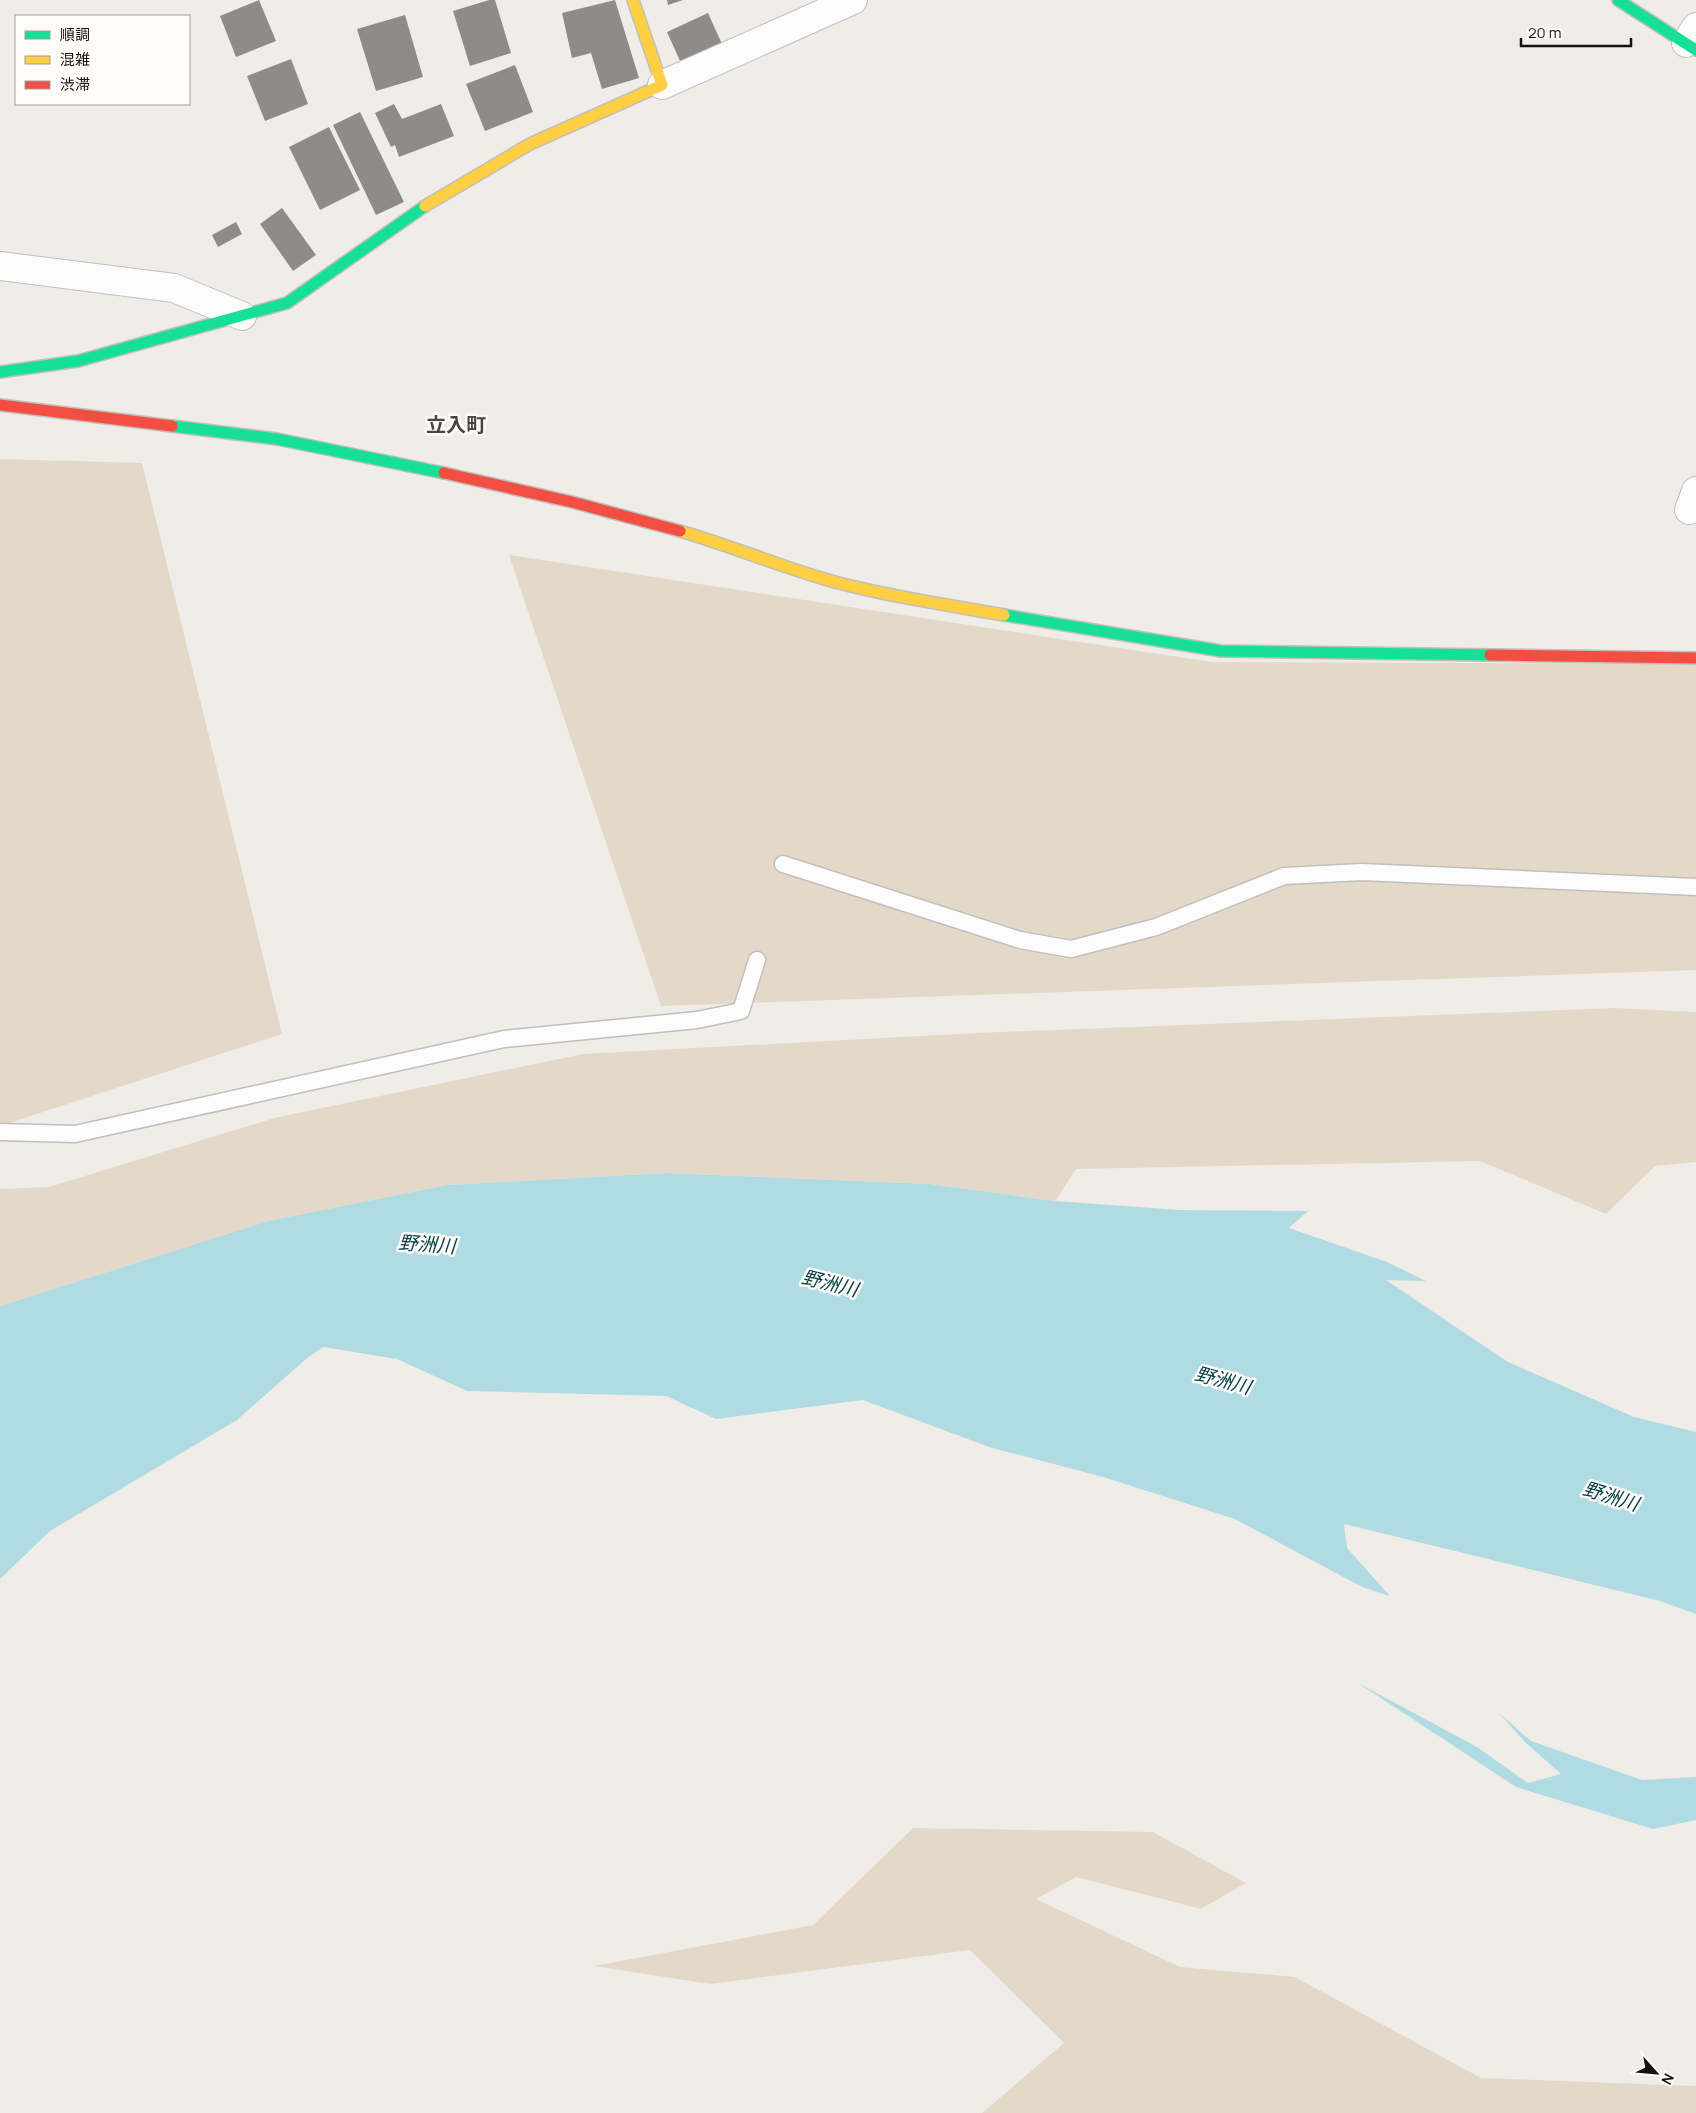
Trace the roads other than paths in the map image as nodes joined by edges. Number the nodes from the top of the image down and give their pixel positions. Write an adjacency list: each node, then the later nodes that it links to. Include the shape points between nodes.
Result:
1 (633, 0): 5 (street)
2 (853, 0): 5 (street)
3 (1618, 0): 4 (street)
4 (1693, 40)
5 (662, 85): 7 (street, via 530,144 428,204 287,304)
6 (0, 266): 7 (street, via 174,288)
7 (242, 316): 8 (street, via 78,361)
8 (0, 372)
9 (0, 405): 10 (street, via 277,439 572,502 718,542 834,582 892,596 1221,651)
10 (1696, 658)
11 (783, 864): 12 (lane, via 1020,940 1071,949 1156,928 1284,876 1362,872)
12 (1696, 887)
13 (757, 960): 14 (lane, via 741,1011 697,1020 504,1039 75,1134)
14 (0, 1132)

